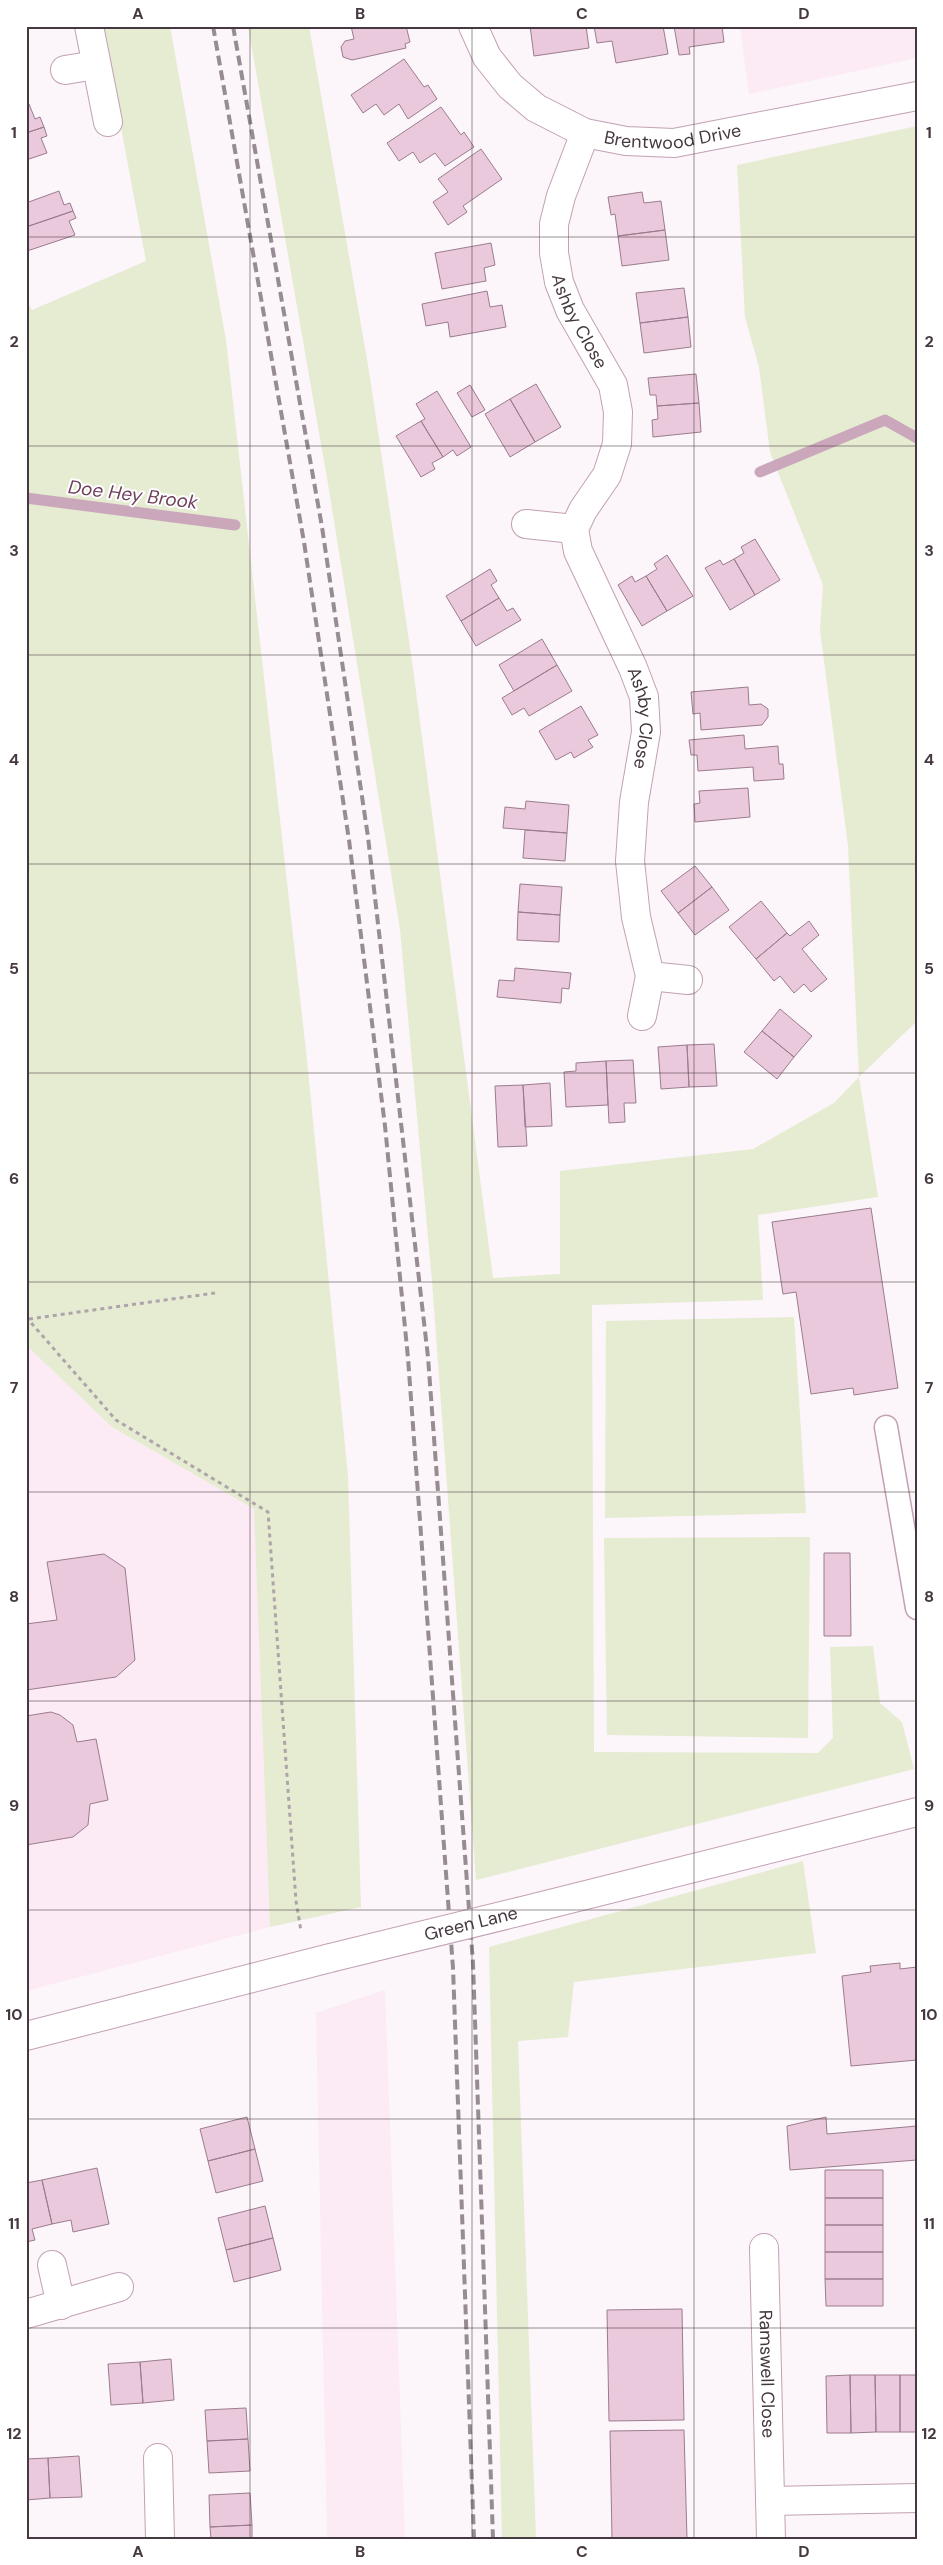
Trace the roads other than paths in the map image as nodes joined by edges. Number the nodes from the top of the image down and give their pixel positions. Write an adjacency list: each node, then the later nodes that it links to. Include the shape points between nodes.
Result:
1 (89, 26): 3 (street)
2 (474, 26): 7 (street, Brentwood Drive, via 487,57 510,86 536,108)
3 (96, 65): 4 (street); 6 (street)
4 (65, 70)
5 (917, 96): 7 (street, Brentwood Drive, via 674,143 626,142)
6 (108, 122)
7 (586, 133): 9 (street, Ashby Close, via 554,224 554,253 559,282 570,310 613,384 618,412 617,444 607,475 582,510)
8 (526, 524): 9 (street)
9 (574, 529): 10 (street, Ashby Close, via 578,551 644,698 646,732 634,802 630,860 636,917)
10 (650, 976): 11 (street); 12 (street, Ashby Close)
11 (688, 980)
12 (642, 1016)
13 (886, 1427): 14 (lane)
14 (917, 1608)
15 (917, 1812): 16 (street, Green Lane, bridge)
16 (26, 2036)
17 (764, 2248): 24 (street, Ramswell Close)
18 (52, 2265): 20 (street)
19 (119, 2287): 20 (street)
20 (61, 2304): 21 (street)
21 (26, 2314)
22 (158, 2458): 25 (street)
23 (917, 2498): 24 (street)
24 (770, 2501): 26 (street, Ramswell Close)
25 (160, 2539)
26 (771, 2539)

